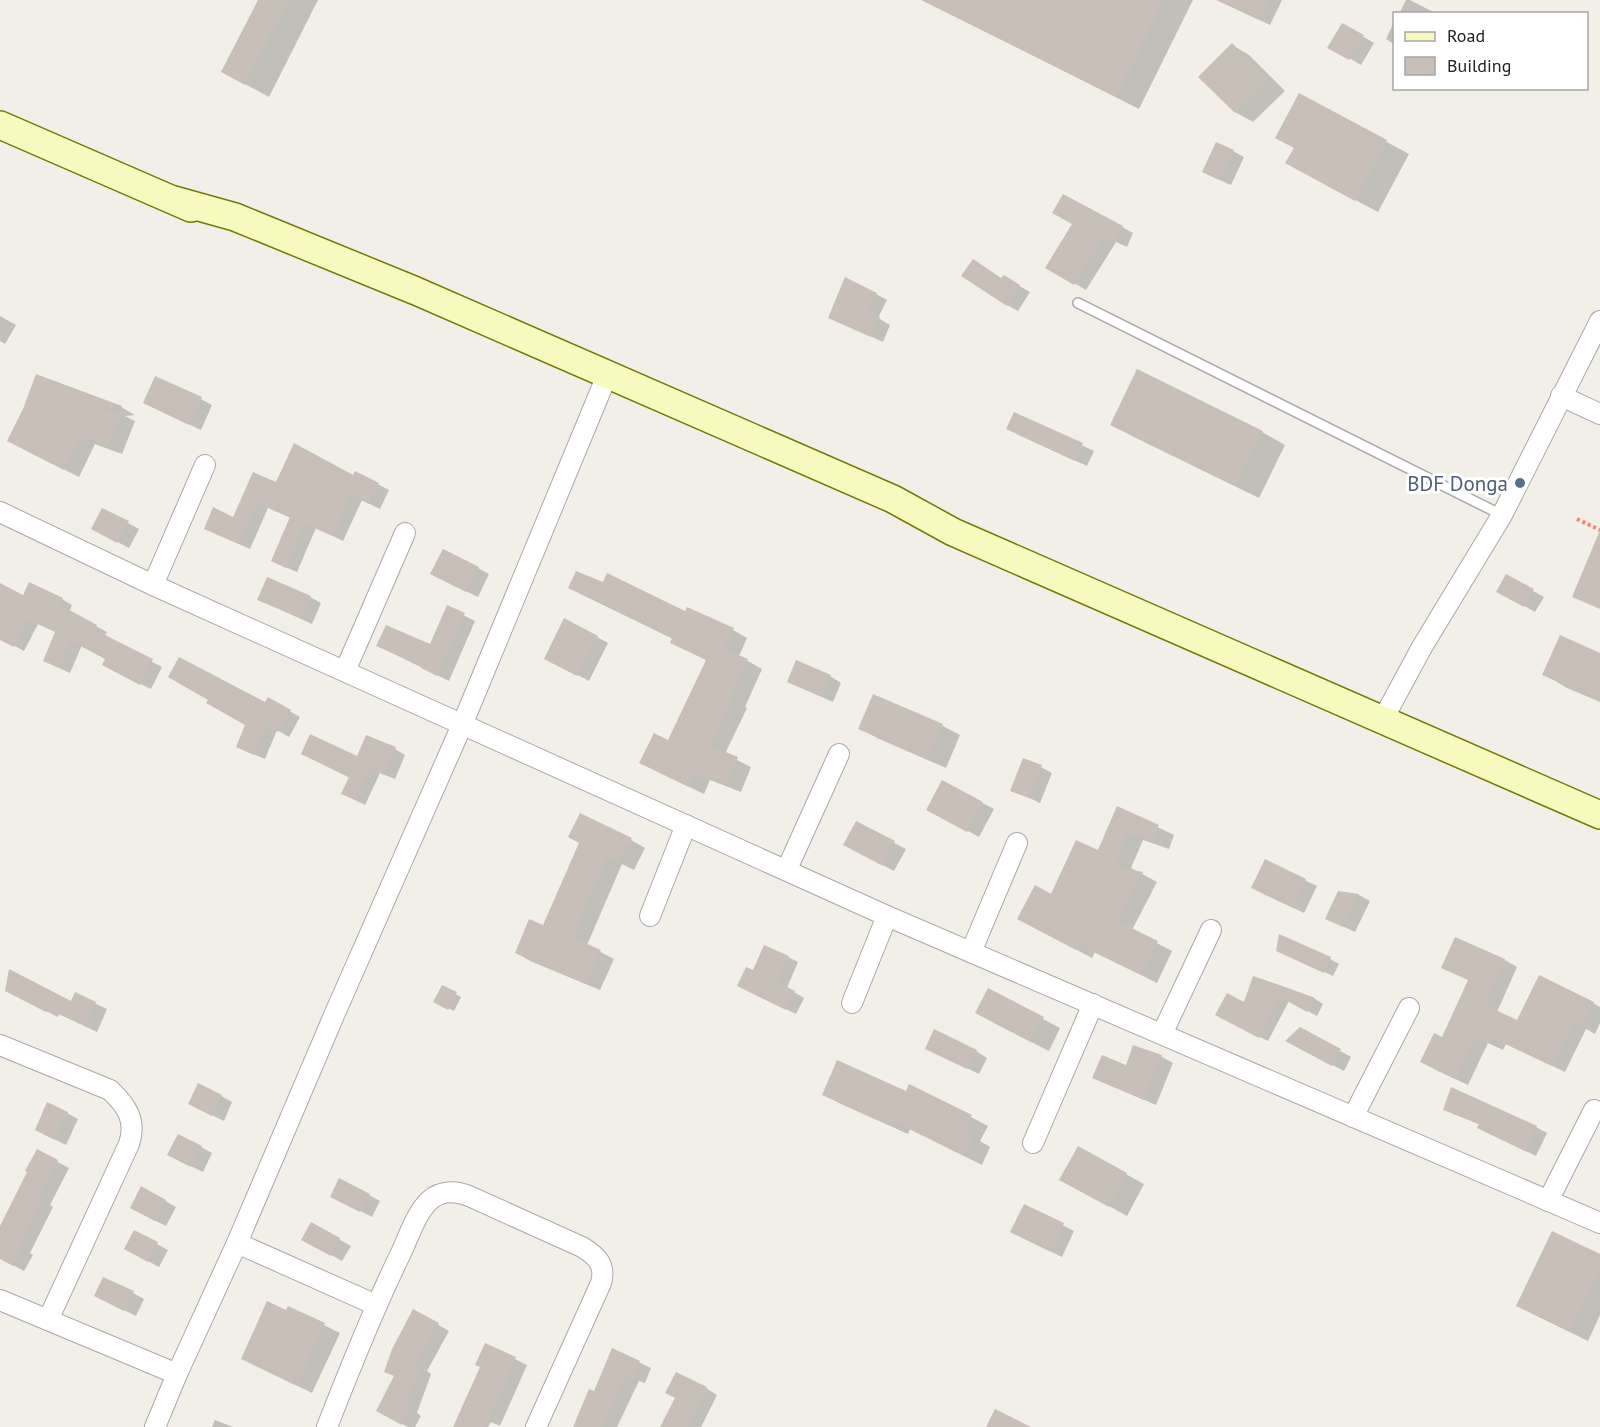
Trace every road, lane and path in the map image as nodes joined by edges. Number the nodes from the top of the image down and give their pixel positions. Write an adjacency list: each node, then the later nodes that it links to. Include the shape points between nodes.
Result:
1 (0, 124): 4 (main road, via 174,200 235,217 416,291)
2 (1078, 303): 9 (lane)
3 (1600, 321): 5 (street)
4 (605, 381): 15 (main road, via 893,499 953,532); 16 (street)
5 (1561, 396): 6 (street); 9 (street)
6 (1600, 414)
7 (205, 465): 13 (street)
8 (0, 512): 13 (street)
9 (1502, 515): 15 (street)
10 (1577, 519): 11 (path)
11 (1600, 530)
12 (405, 533): 14 (street)
13 (153, 585): 14 (street)
14 (345, 671): 16 (street)
15 (1382, 721): 18 (main road)
16 (462, 725): 19 (street); 36 (street)
17 (839, 754): 21 (street)
18 (1600, 815)
19 (686, 825): 21 (street); 22 (street)
20 (1017, 843): 25 (street)
21 (787, 869): 23 (street)
22 (650, 916)
23 (887, 916): 25 (street); 26 (street)
24 (1211, 930): 29 (street)
25 (970, 952): 27 (street)
26 (852, 1003)
27 (1093, 1004): 29 (street); 33 (street)
28 (1409, 1008): 32 (street)
29 (1162, 1034): 32 (street)
30 (0, 1045): 39 (street, via 110,1090 129,1113 129,1144)
31 (1594, 1110): 34 (street)
32 (1353, 1116): 34 (street)
33 (1033, 1143)
34 (1548, 1200): 35 (street)
35 (1600, 1223)
36 (237, 1243): 38 (street); 40 (street)
37 (0, 1300): 39 (street)
38 (376, 1305): 42 (street); 43 (street, via 425,1207 437,1195 462,1193 589,1251 602,1264 601,1283)
39 (48, 1320): 40 (street)
40 (177, 1374): 41 (street)
41 (155, 1427)
42 (327, 1427)
43 (536, 1427)

